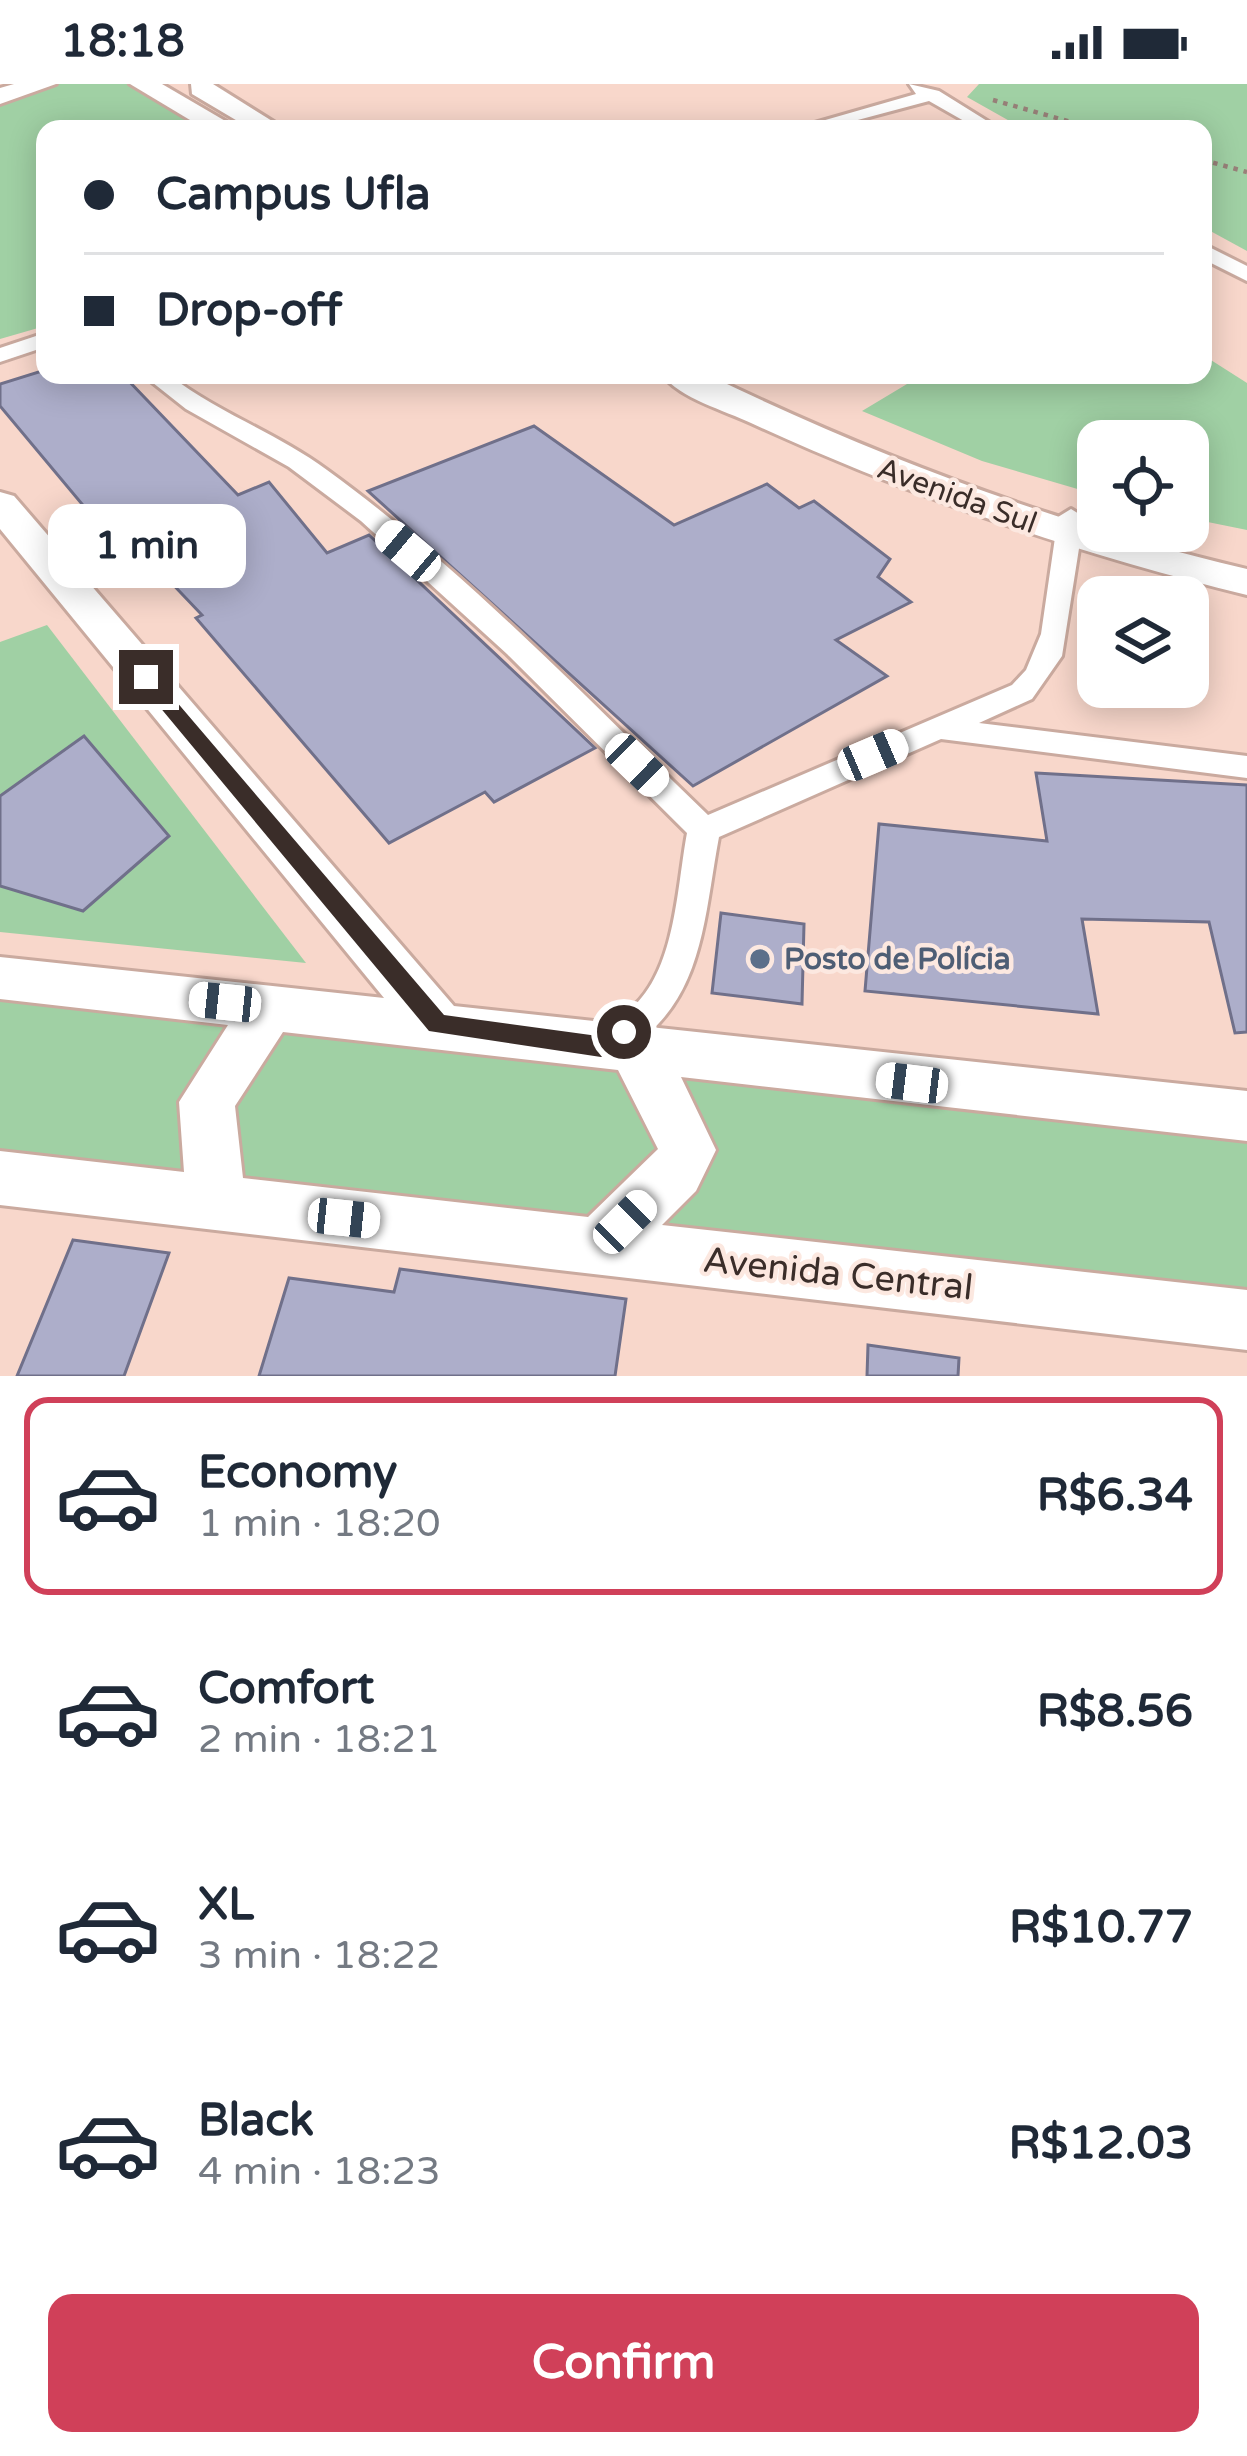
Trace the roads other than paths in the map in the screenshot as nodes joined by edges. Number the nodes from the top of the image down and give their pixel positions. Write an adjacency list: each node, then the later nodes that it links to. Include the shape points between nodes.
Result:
1 (43, 84): 6 (street)
2 (143, 84): 7 (street)
3 (192, 84): 8 (street)
4 (910, 84): 5 (street)
5 (933, 95): 9 (street); 10 (street)
6 (0, 96)
7 (209, 120)
8 (255, 120)
9 (837, 120)
10 (976, 120)
11 (1212, 255): 12 (street)
12 (1247, 274)
13 (36, 343): 14 (street)
14 (0, 355)
15 (166, 384): 28 (street, via 207,417 316,473 469,603)
16 (699, 384): 19 (street, Avenida Sul, via 875,467)
17 (741, 384): 20 (street, Avenida Sul, via 871,447)
18 (0, 504): 31 (street)
19 (1077, 526)
20 (1077, 526)
21 (1077, 531): 26 (street, via 1040,678)
22 (1156, 552): 25 (street, Avenida Sul)
23 (1207, 552): 24 (street)
24 (1247, 562)
25 (1247, 582)
26 (936, 728): 27 (street); 28 (street)
27 (1247, 767)
28 (704, 830): 32 (street, via 678,967)
29 (0, 978): 30 (street)
30 (270, 1007): 31 (street); 35 (street, via 207,1102)
31 (437, 1024): 32 (street)
32 (618, 1049): 33 (street); 36 (street, via 682,1130 687,1150 676,1172)
33 (1247, 1116)
34 (0, 1178): 35 (street, Avenida Central)
35 (217, 1203): 36 (street, Avenida Central)
36 (599, 1246): 37 (street, Avenida Central)
37 (1247, 1320)

